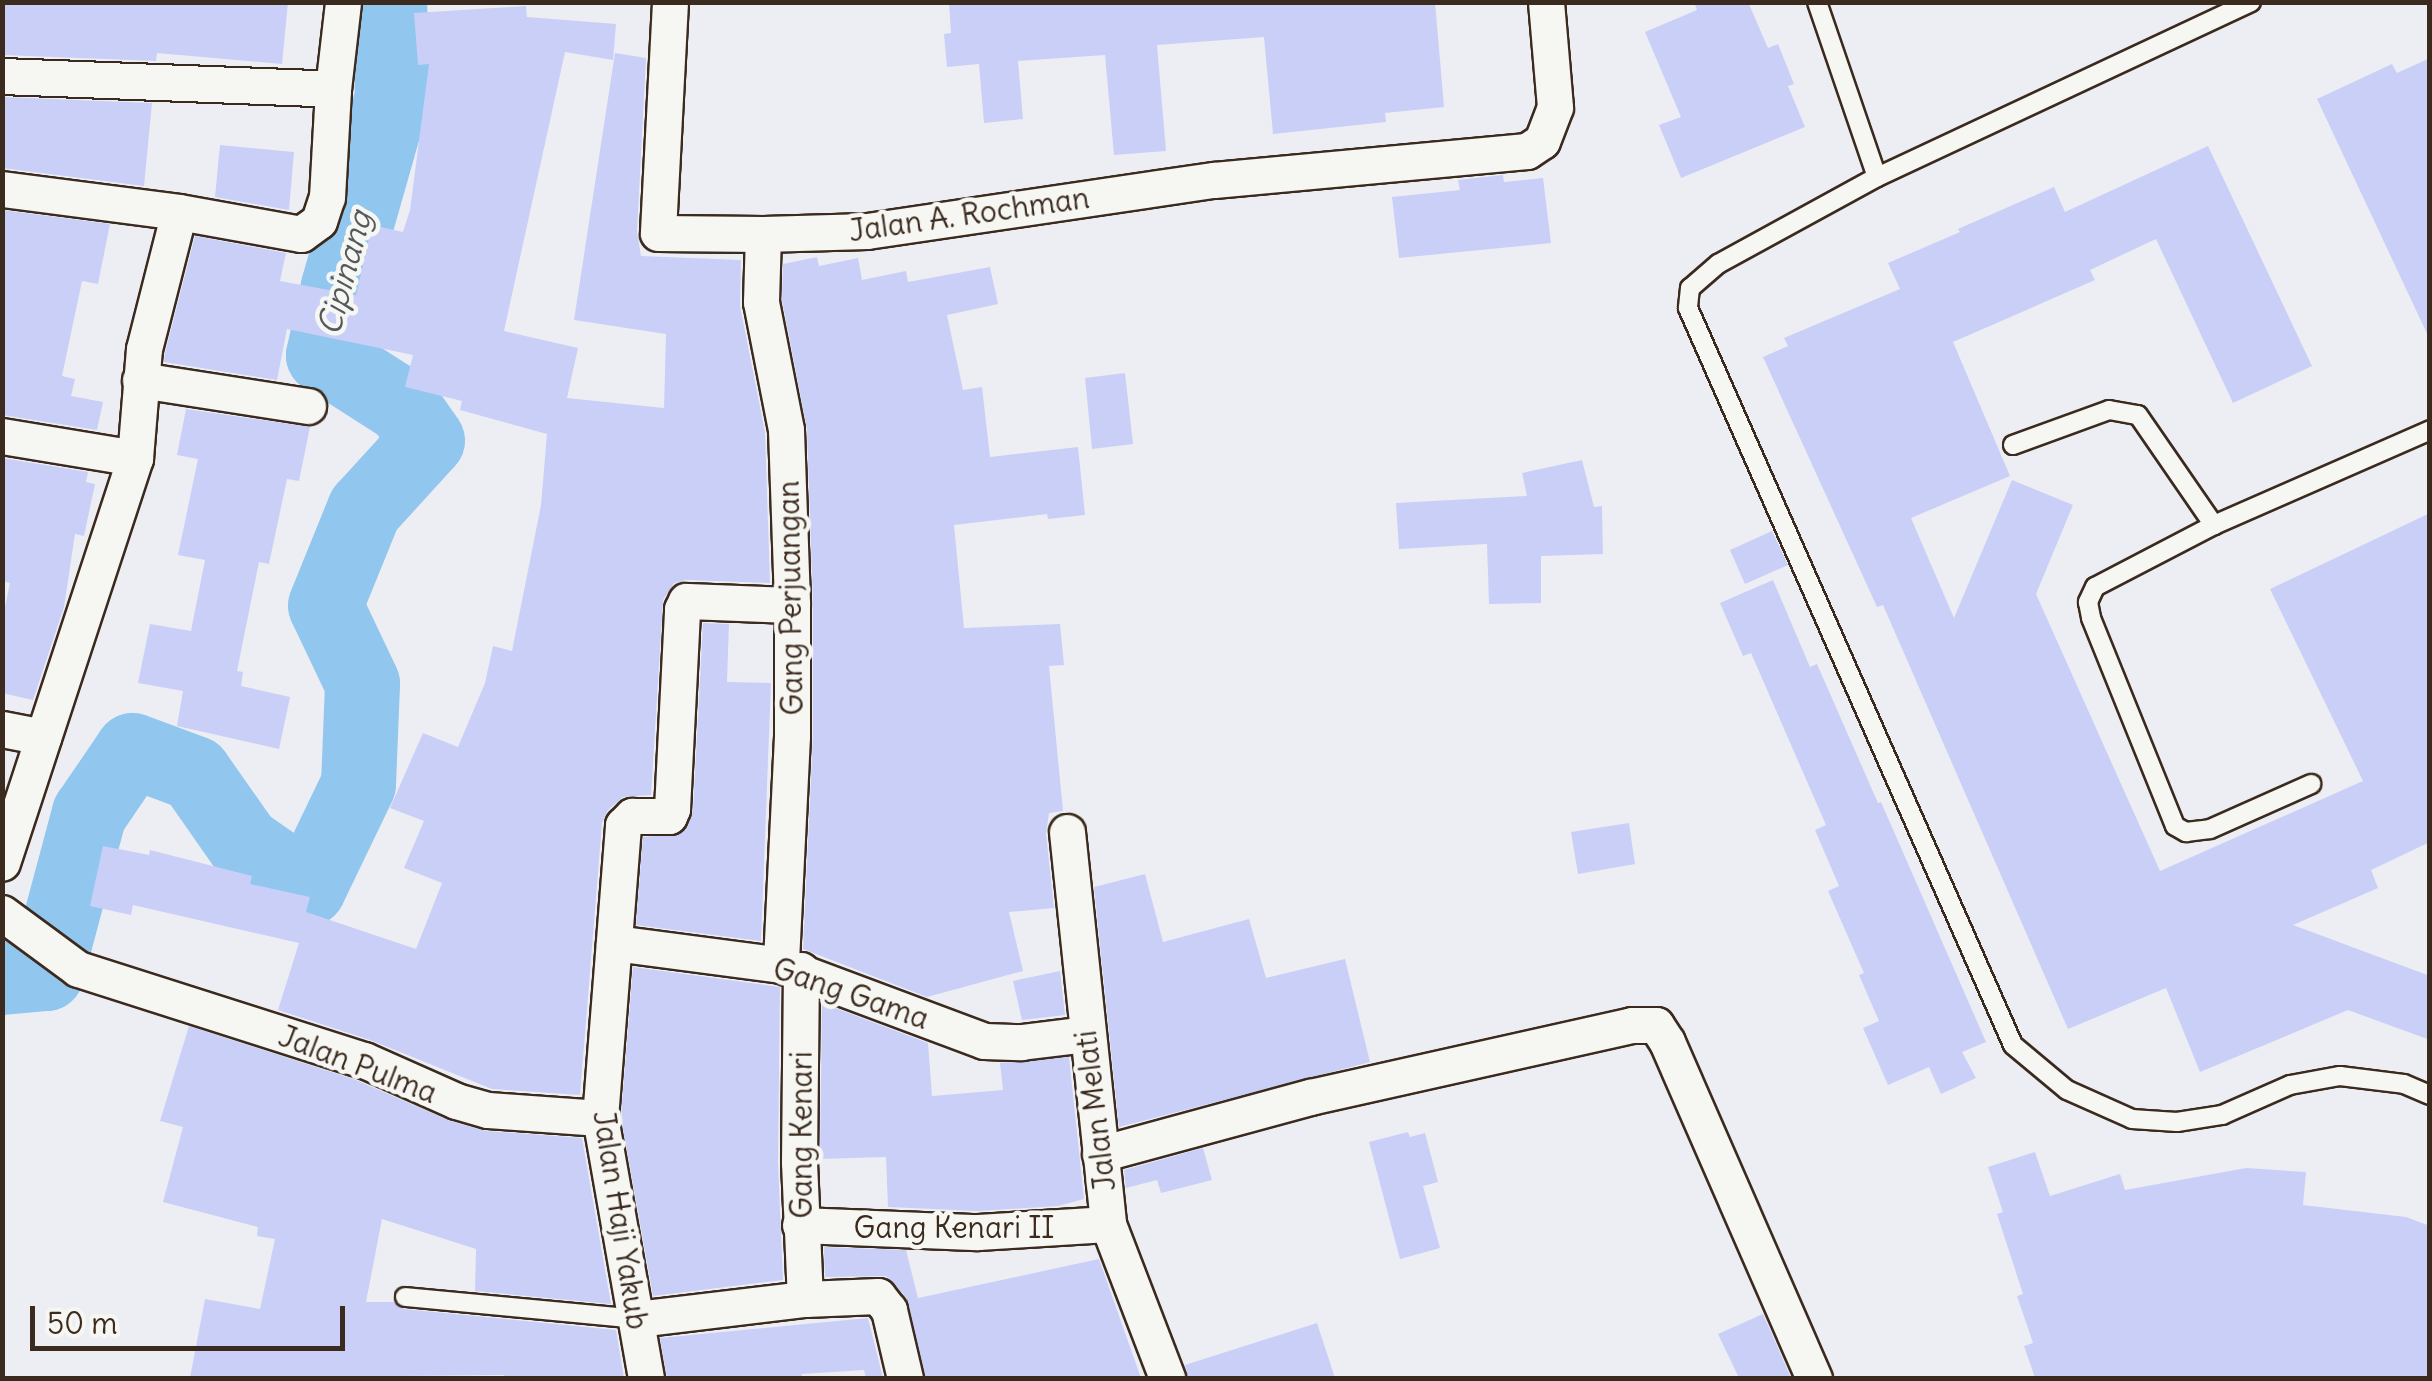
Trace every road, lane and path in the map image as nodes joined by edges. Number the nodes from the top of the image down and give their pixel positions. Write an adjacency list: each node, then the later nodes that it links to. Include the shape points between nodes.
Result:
1 (343, 2): 7 (street)
2 (670, 2): 11 (street, Jalan A. Rochman, via 658,233)
3 (1546, 2): 11 (street, Jalan A. Rochman, via 1550,126 1542,142 1508,156 1214,180)
4 (1817, 2): 8 (lane)
5 (2251, 2): 8 (lane)
6 (2, 76): 7 (street)
7 (333, 88): 10 (street, via 327,197 312,229 300,234)
8 (1877, 177): 29 (lane, via 1718,264 1690,288 1688,308 2013,1045 2067,1090 2132,1120 2222,1115 2290,1085 2340,1076 2404,1084)
9 (2, 189): 10 (street)
10 (178, 212): 12 (street)
11 (762, 249): 19 (street, Gang Perjuangan, via 761,302 786,430)
12 (140, 380): 13 (street); 17 (street)
13 (308, 406)
14 (2430, 430): 18 (lane)
15 (2, 436): 17 (street)
16 (2013, 445): 18 (lane, via 2109,410 2138,414)
17 (135, 458): 21 (street)
18 (2214, 524): 22 (lane, via 2096,586 2090,618 2175,826 2186,832 2210,829)
19 (792, 605): 26 (street, Jalan Haji Yakub, via 683,605 672,809 669,816 632,816 622,825); 27 (street, Gang Perjuangan)
20 (2, 729): 21 (street)
21 (44, 737): 24 (street)
22 (2311, 784)
23 (1067, 832): 28 (street, Jalan Melati)
24 (2, 863)
25 (13, 923): 30 (street, Jalan Pulma, via 78,969 364,1060 456,1101 488,1110)
26 (614, 942): 27 (street, Gang Gama); 30 (street, Jalan Haji Yakub)
27 (791, 968): 28 (street, Gang Gama, via 984,1041); 33 (street, Gang Kenari)
28 (1086, 1034): 31 (street, Jalan Melati)
29 (2430, 1095)
30 (600, 1118): 36 (street, Jalan Haji Yakub)
31 (1100, 1154): 32 (street, Jalan Melati); 40 (street, via 1310,1097 1632,1025 1656,1026)
32 (1108, 1224): 33 (street, Gang Kenari II, via 978,1232); 39 (street, Jalan Melati)
33 (800, 1225): 35 (street, Gang Kenari)
34 (405, 1297): 36 (lane)
35 (804, 1299): 36 (street); 38 (street, via 881,1297)
36 (636, 1319): 37 (street, Jalan Haji Yakub)
37 (646, 1378)
38 (905, 1378)
39 (1167, 1378)
40 (1814, 1378)

